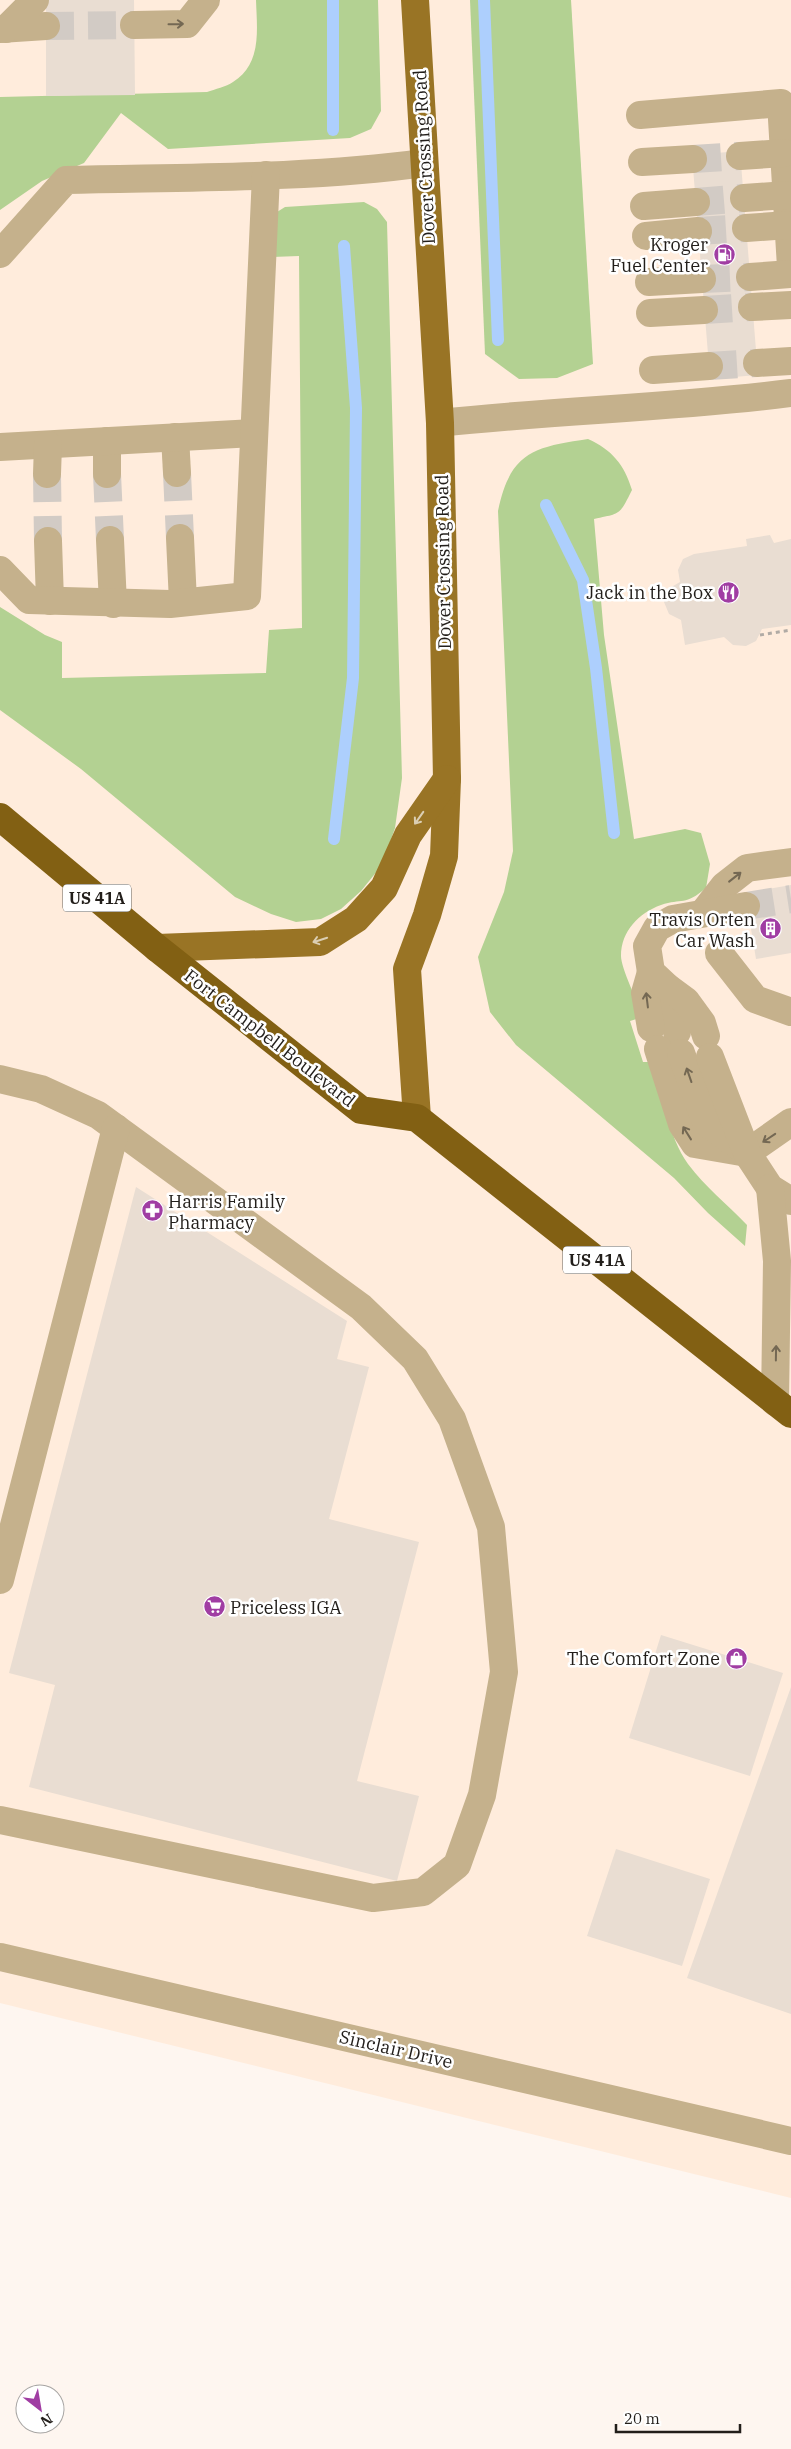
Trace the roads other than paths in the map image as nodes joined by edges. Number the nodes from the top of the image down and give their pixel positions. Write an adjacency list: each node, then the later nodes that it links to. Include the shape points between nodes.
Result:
1 (35, 0): 6 (street)
2 (206, 0): 4 (street, one-way to 2, via 187,24)
3 (416, 0): 12 (main road, Dover Crossing Road)
4 (134, 24)
5 (46, 26): 6 (street)
6 (3, 29)
7 (640, 115): 8 (street, via 781,103)
8 (784, 153): 9 (street); 14 (street)
9 (740, 156)
10 (693, 159): 11 (street)
11 (642, 162)
12 (424, 163): 13 (street); 37 (main road, Dover Crossing Road)
13 (266, 175): 22 (street, via 66,180); 38 (street)
14 (787, 195): 15 (street); 18 (street)
15 (744, 198)
16 (696, 202): 17 (street)
17 (644, 206)
18 (788, 225): 19 (street); 23 (street)
19 (746, 228)
20 (698, 231): 21 (street)
21 (646, 236)
22 (0, 254)
23 (791, 267)
24 (791, 274): 25 (street)
25 (750, 277)
26 (702, 279): 27 (street)
27 (649, 282)
28 (791, 305): 29 (street)
29 (752, 307)
30 (704, 310): 31 (street)
31 (650, 314)
32 (791, 361): 33 (street)
33 (757, 363)
34 (709, 366): 35 (street)
35 (653, 370)
36 (791, 393): 37 (street, via 710,403 526,414)
37 (440, 423): 53 (main road, Dover Crossing Road)
38 (254, 433): 39 (street); 51 (street, via 247,596)
39 (175, 437): 40 (street); 43 (street)
40 (107, 441): 41 (street); 45 (street)
41 (48, 445): 42 (street); 44 (street)
42 (0, 448)
43 (177, 473)
44 (47, 474)
45 (107, 474)
46 (180, 538): 51 (street)
47 (110, 540): 52 (street)
48 (48, 541): 50 (street)
49 (0, 570): 50 (street, via 29,600)
50 (50, 601): 52 (street)
51 (183, 602): 52 (street)
52 (113, 604)
53 (447, 778): 58 (main road, one-way to 58, via 408,835 384,888 356,919 320,942); 63 (main road, Dover Crossing Road, via 444,856 406,969)
54 (0, 817): 58 (highway, Fort Campbell Boulevard / US 41A)
55 (791, 862): 57 (street, one-way to 55, via 724,886 747,868)
56 (746, 906): 57 (street)
57 (703, 913): 60 (street, via 673,919 657,928 647,946)
58 (157, 948): 63 (highway, Fort Campbell Boulevard / US 41A, via 360,1110)
59 (719, 952): 61 (street, via 755,999)
60 (659, 979): 66 (street, via 686,1001 702,1023); 66 (street, one-way to 60, via 706,1122 667,1041)
61 (791, 1012)
62 (0, 1079): 65 (street, via 41,1089 98,1115)
63 (418, 1118): 68 (highway, US 41A)
64 (791, 1122): 66 (street, one-way to 66)
65 (116, 1128): 69 (street); 70 (street, via 361,1307 415,1359 452,1419 491,1526 504,1672 482,1795 457,1865 423,1892 373,1898)
66 (747, 1153): 67 (street)
67 (780, 1194): 68 (street, one-way to 67, via 777,1261)
68 (783, 1408)
69 (0, 1580)
70 (0, 1820)
71 (0, 1957): 72 (street, Sinclair Drive)
72 (791, 2142)

